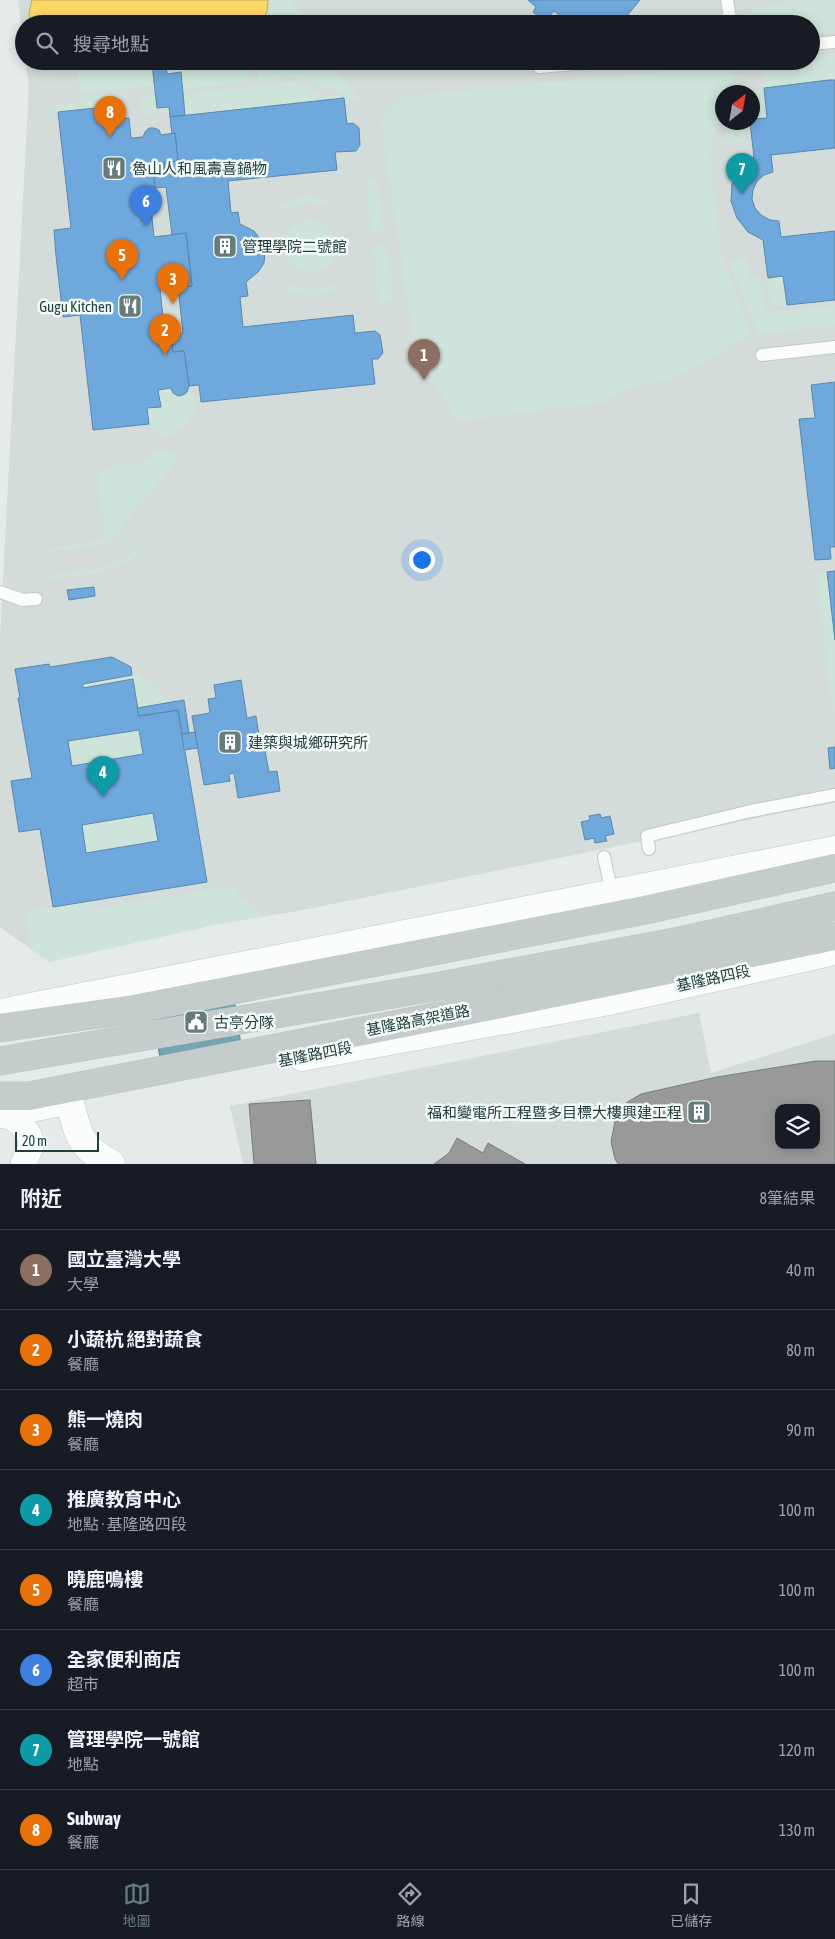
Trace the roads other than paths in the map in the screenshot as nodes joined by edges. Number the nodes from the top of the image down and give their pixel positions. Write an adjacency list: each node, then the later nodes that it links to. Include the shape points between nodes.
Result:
1 (727, 0): 2 (lane)
2 (730, 15)
3 (835, 42): 4 (lane)
4 (820, 43)
5 (835, 347): 6 (lane)
6 (762, 355)
7 (0, 592): 8 (lane, via 23,600)
8 (36, 599)
9 (835, 795): 10 (lane, via 647,836)
10 (649, 849)
11 (835, 850): 14 (main road)
12 (604, 857): 14 (lane)
13 (835, 868): 19 (highway, via 645,910)
14 (612, 893): 18 (main road)
15 (835, 906): 22 (highway, via 680,941 440,986)
16 (835, 936): 24 (highway, 基隆路高架道路, via 29,1096)
17 (835, 951): 23 (main road, 基隆路四段, via 609,1001)
18 (0, 1012)
19 (116, 1012): 20 (highway); 21 (highway, via 80,1032)
20 (0, 1028)
21 (0, 1047)
22 (0, 1061)
23 (69, 1100): 24 (main road, 基隆路四段); 26 (main road, via 79,1136 93,1153)
24 (1, 1108): 25 (street, via 26,1130 30,1149)
25 (23, 1164)
26 (111, 1164)

